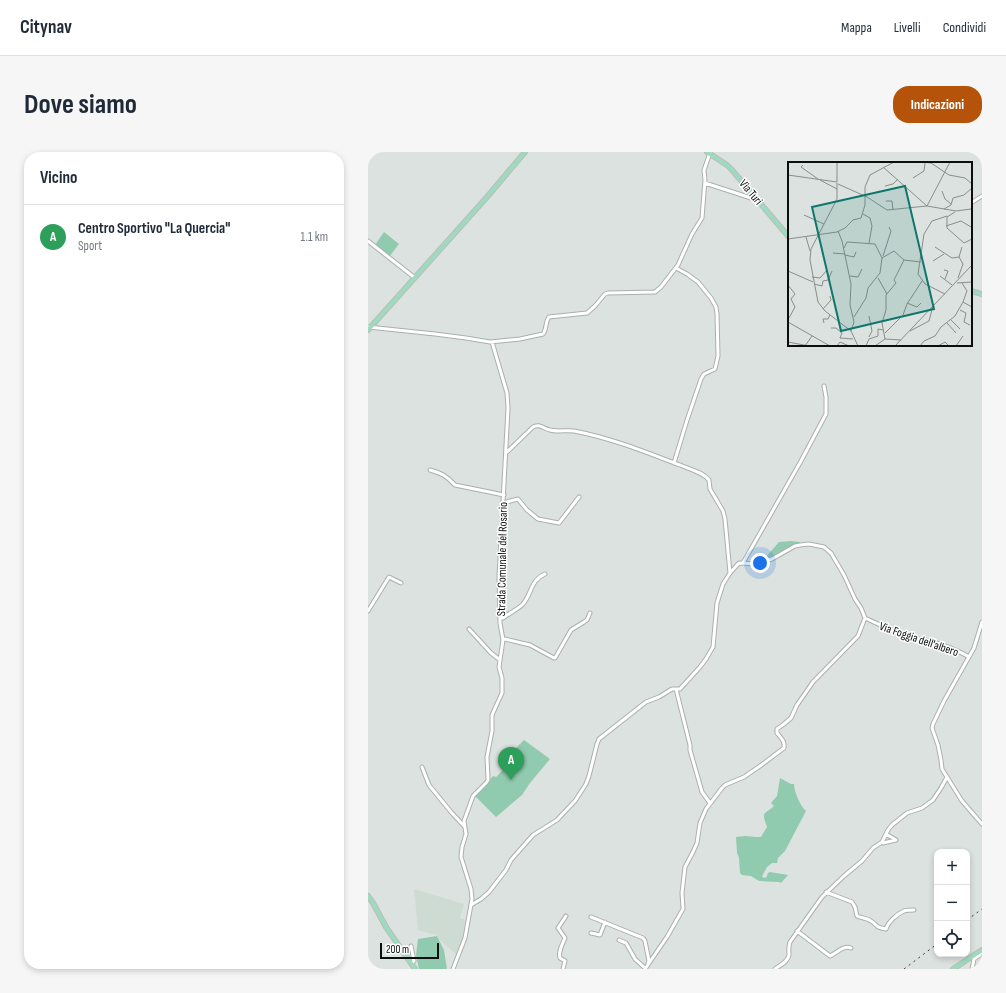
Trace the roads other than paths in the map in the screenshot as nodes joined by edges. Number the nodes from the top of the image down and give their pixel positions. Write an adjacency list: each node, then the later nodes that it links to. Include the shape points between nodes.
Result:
1 (525, 152): 10 (main road)
2 (709, 153): 3 (street, via 704,170); 5 (main road, Via Turi, via 732,170)
3 (705, 183): 5 (street); 9 (street, via 702,218)
4 (982, 196): 6 (street)
5 (756, 198): 7 (main road, Via Turi)
6 (972, 202)
7 (788, 236)
8 (368, 240): 10 (street)
9 (676, 268): 14 (street, via 655,292 608,293 587,313 549,317 543,334); 17 (street, via 698,282 715,305 718,356 715,368 704,374 701,381)
10 (415, 278): 13 (main road)
11 (972, 291): 12 (main road)
12 (982, 294)
13 (369, 328): 14 (street)
14 (492, 342): 16 (street, Strada Comunale del Rosario, via 508,398)
15 (824, 386): 22 (street, via 826,414)
16 (506, 453): 17 (street, via 536,425 551,430 589,435 638,449); 19 (street, Strada Comunale del Rosario)
17 (674, 463): 23 (street, via 693,470 709,480 710,489 725,519)
18 (430, 470): 19 (street, via 441,473 455,485)
19 (504, 495): 21 (street, Strada Comunale del Rosario)
20 (579, 497): 21 (street, via 559,524 538,519 518,499)
21 (503, 503): 28 (street, Strada Comunale del Rosario, via 499,577)
22 (743, 562): 23 (street); 29 (street, Via Foggia dell'albero, via 751,564 766,561 800,544 824,547 832,554 844,575)
23 (730, 573): 35 (street, via 723,584 717,603 713,647 683,686)
24 (545, 574): 28 (street, via 536,580 522,605)
25 (401, 583): 26 (street, via 389,577)
26 (368, 611)
27 (590, 613): 32 (street, via 587,620 571,630 554,658 530,645)
28 (500, 618): 32 (street, Strada Comunale del Rosario)
29 (864, 618): 33 (street, Via Foggia dell'albero, via 909,638 932,641); 38 (street, via 858,636 813,682 791,718 777,730 784,741 784,748 744,777 725,785)
30 (982, 622): 33 (street)
31 (469, 629): 34 (street)
32 (503, 640): 34 (street, Strada Comunale del Rosario)
33 (969, 657): 37 (street, via 932,728 942,769)
34 (500, 660): 40 (street, Strada Comunale del Rosario, via 502,693 492,714 492,731 487,756 488,780 473,796)
35 (674, 689): 38 (street, via 702,792); 45 (street, via 634,710 599,739 586,784 575,801 557,820 533,835 511,860 489,892)
36 (422, 767): 40 (street, via 429,785)
37 (947, 776): 39 (street, via 962,801); 41 (street, via 933,800 922,808 907,813 892,825)
38 (710, 803): 60 (street, via 700,823 697,843 685,866 683,909)
39 (982, 824)
40 (464, 826): 45 (street, Strada Comunale del Rosario, via 466,836 461,857 471,889)
41 (886, 834): 42 (street); 42 (street, via 896,840)
42 (882, 842): 43 (street)
43 (826, 892): 46 (street, via 852,902 857,916 870,920 878,928 886,929 894,917 904,911); 50 (street)
44 (368, 896): 56 (main road)
45 (470, 906): 58 (street, Strada Comunale del Rosario, via 465,938)
46 (914, 910)
47 (566, 916): 59 (street, via 558,928 565,938 559,956 565,961)
48 (591, 916): 49 (street)
49 (605, 922): 51 (street, via 600,935); 60 (street, via 644,939 649,960)
50 (797, 931): 54 (street, via 830,956 841,949); 61 (street, via 788,947 788,959)
51 (591, 933)
52 (619, 940): 60 (street, via 626,943 635,959)
53 (411, 946): 56 (street, via 414,961)
54 (852, 948)
55 (981, 950): 62 (main road); 63 (street, via 980,955 974,959)
56 (410, 961): 57 (main road)
57 (415, 969)
58 (453, 969)
59 (562, 969)
60 (645, 969)
61 (776, 969)
62 (953, 969)
63 (972, 969)

